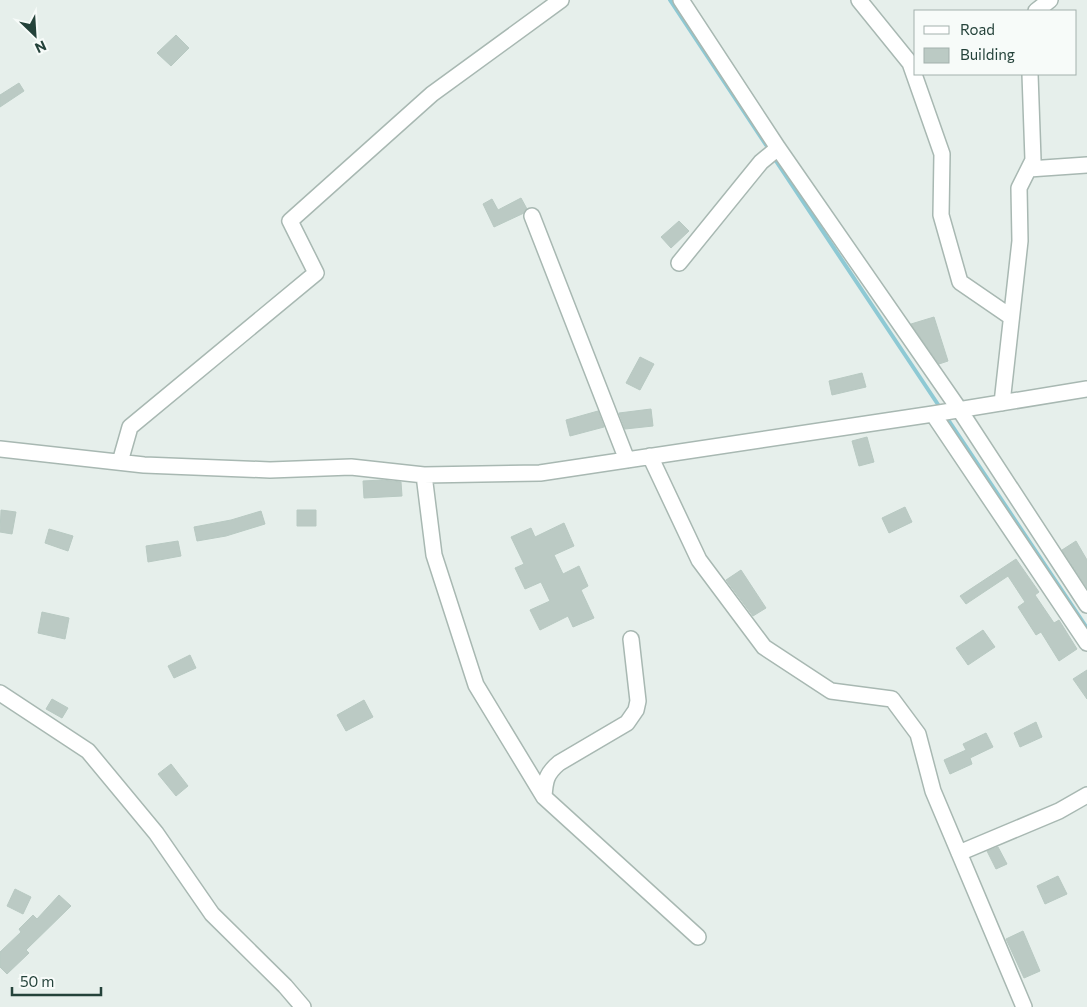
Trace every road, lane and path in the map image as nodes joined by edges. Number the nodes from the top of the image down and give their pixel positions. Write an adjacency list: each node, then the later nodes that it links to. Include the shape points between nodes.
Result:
1 (561, 0): 22 (street, via 432,94 290,221 316,273 130,427)
2 (681, 0): 9 (street)
3 (859, 0): 6 (street, via 910,62)
4 (1050, 0): 5 (street)
5 (1037, 10)
6 (914, 74)
7 (915, 75): 14 (street, via 942,154 941,215 960,282)
8 (1030, 75): 11 (street, via 1033,160)
9 (778, 148): 13 (street, via 761,162); 17 (street)
10 (1087, 165): 11 (street)
11 (1029, 169): 14 (street, via 1019,188 1020,241)
12 (532, 216): 21 (street)
13 (679, 263)
14 (1011, 317): 16 (street)
15 (1087, 389): 16 (street)
16 (1002, 403): 17 (street)
17 (955, 410): 18 (street); 24 (street)
18 (933, 414): 20 (street); 26 (street)
19 (0, 449): 22 (street)
20 (650, 456): 21 (street); 30 (street, via 699,560 764,647 830,692 892,699 918,734 933,791)
21 (627, 460): 23 (street, via 540,473)
22 (120, 462): 23 (street, via 270,470 351,468)
23 (424, 475): 29 (street, via 434,555 476,685)
24 (1087, 605)
25 (631, 639): 29 (street, via 638,701 636,710 626,723 549,772 545,779)
26 (1087, 643)
27 (0, 693): 32 (street, via 88,751 156,833 212,914)
28 (1087, 795): 30 (street, via 1059,811)
29 (544, 797): 31 (street)
30 (959, 853): 33 (street)
31 (698, 937)
32 (303, 1007)
33 (1024, 1007)

